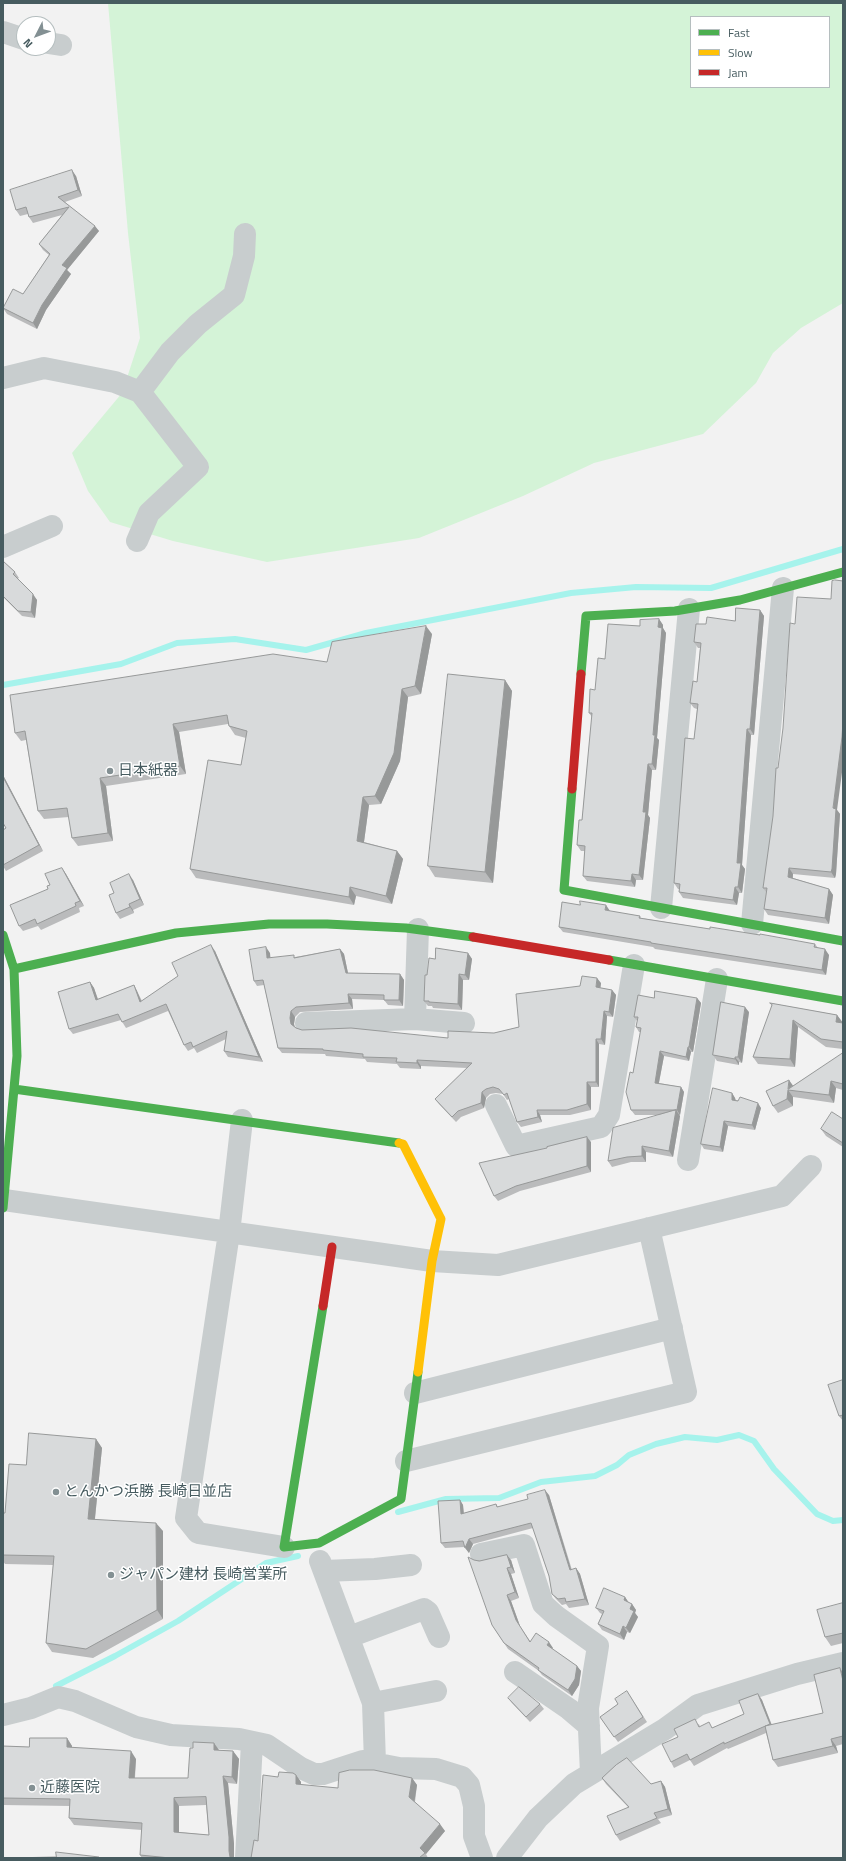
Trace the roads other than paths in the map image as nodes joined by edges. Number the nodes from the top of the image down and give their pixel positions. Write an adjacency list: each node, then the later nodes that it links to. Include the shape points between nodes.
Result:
1 (3, 32): 2 (street)
2 (16, 36)
3 (245, 234): 5 (street, via 244,256 234,295 198,324 170,352)
4 (3, 378): 5 (street, via 44,368 115,382)
5 (140, 392): 7 (street, via 198,466 149,513)
6 (52, 526): 8 (street)
7 (137, 541)
8 (3, 547)
9 (843, 572): 10 (street)
10 (783, 588): 11 (street, via 740,600); 13 (street)
11 (689, 609): 12 (street); 12 (street, via 586,616 564,890)
12 (661, 908): 13 (street)
13 (752, 924): 16 (street)
14 (418, 929): 17 (street); 18 (street, via 269,924 183,932); 21 (street)
15 (3, 935): 18 (street)
16 (843, 941)
17 (634, 965): 19 (street); 26 (street, via 609,1115 601,1127 516,1146)
18 (14, 969): 24 (street)
19 (717, 979): 20 (street); 28 (street)
20 (843, 998)
21 (415, 1019): 22 (street); 23 (street)
22 (306, 1023)
23 (464, 1023)
24 (10, 1062): 25 (street)
25 (14, 1089): 27 (street); 30 (street)
26 (496, 1104)
27 (242, 1120): 32 (street); 34 (street, via 403,1144 441,1219)
28 (688, 1160)
29 (811, 1166): 31 (street, via 782,1196)
30 (3, 1204): 32 (street)
31 (649, 1228): 34 (street, via 498,1265); 35 (street)
32 (229, 1233): 33 (street); 38 (street, via 186,1518 198,1533)
33 (332, 1247): 34 (street); 38 (street)
34 (432, 1261): 36 (street)
35 (672, 1328): 36 (street); 37 (street, via 686,1392)
36 (415, 1393): 37 (street)
37 (406, 1461): 38 (street, via 402,1499 319,1543)
38 (284, 1547)
39 (481, 1554): 48 (street, via 524,1545 543,1604 598,1646 588,1708)
40 (411, 1565): 41 (street, via 374,1569 322,1566)
41 (348, 1637): 42 (street, via 424,1609 428,1612); 46 (street)
42 (439, 1637)
43 (843, 1663): 51 (street, via 797,1674 698,1705 665,1729)
44 (515, 1672): 48 (street)
45 (436, 1691): 46 (street)
46 (373, 1703): 50 (street)
47 (3, 1715): 49 (street, via 31,1708 58,1697 74,1701 136,1727 171,1735)
48 (589, 1726): 51 (street)
49 (252, 1742): 50 (street, via 267,1745 300,1768 314,1774 323,1774 363,1761); 52 (street)
50 (375, 1763): 53 (street, via 399,1768 436,1769 462,1777 469,1785 474,1806 474,1836)
51 (591, 1773): 54 (street, via 574,1784 538,1818)
52 (246, 1858)
53 (482, 1858)
54 (507, 1858)

